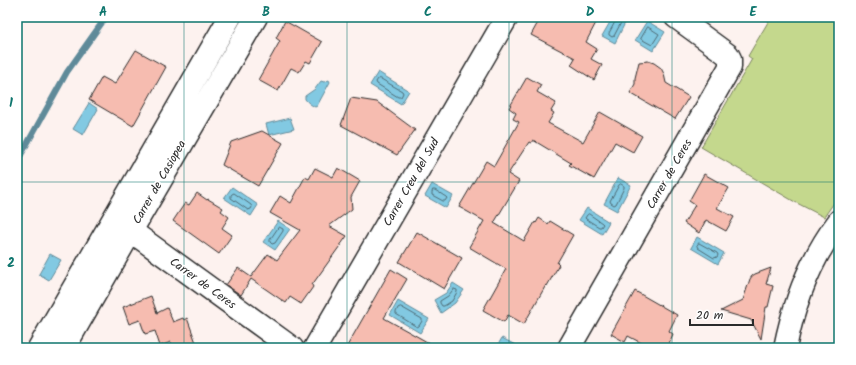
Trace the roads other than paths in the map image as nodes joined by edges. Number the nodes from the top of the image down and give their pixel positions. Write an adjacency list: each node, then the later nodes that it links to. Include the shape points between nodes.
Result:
1 (230, 17): 5 (street, Carrer de Casiopea)
2 (256, 17): 7 (street, Carrer de Casiopea)
3 (506, 17): 11 (street, Carrer Creu del Sud)
4 (676, 17): 12 (street, Carrer de Ceres, via 728,55 730,67)
5 (114, 218): 7 (street, Carrer de Ceres); 8 (street, Carrer de Casiopea)
6 (839, 221): 13 (street, via 822,246 804,283)
7 (131, 231): 9 (street, Carrer de Casiopea); 10 (street, Carrer de Ceres)
8 (39, 348)
9 (64, 348)
10 (292, 348)
11 (315, 348)
12 (569, 348)
13 (785, 348)

